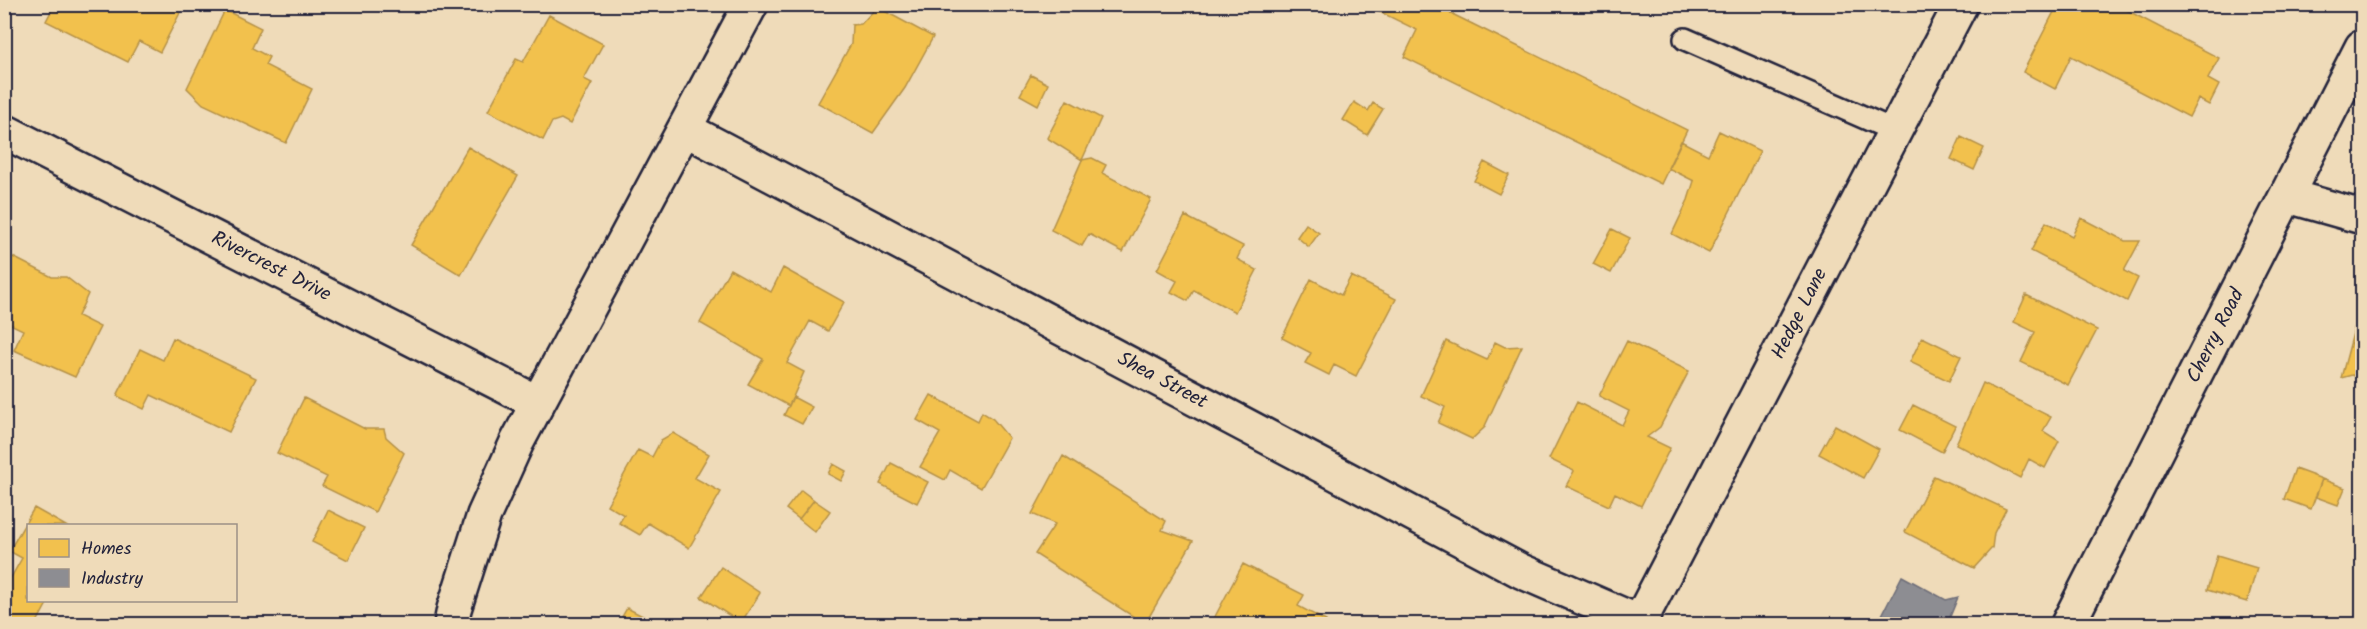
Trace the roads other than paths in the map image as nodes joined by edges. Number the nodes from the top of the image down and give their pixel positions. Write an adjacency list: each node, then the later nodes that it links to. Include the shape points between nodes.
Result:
1 (752, 4): 5 (street)
2 (1961, 4): 7 (street, Hedge Lane)
3 (1684, 39): 7 (lane)
4 (2362, 47): 8 (street, Cherry Road)
5 (686, 129): 10 (street); 12 (street, Shea Street, via 1521,571)
6 (4, 131): 10 (street, Rivercrest Drive)
7 (1895, 132): 12 (street, Hedge Lane)
8 (2288, 196): 9 (street); 13 (street, Cherry Road)
9 (2362, 217)
10 (538, 403): 11 (street, via 484,515)
11 (451, 624)
12 (1641, 624)
13 (2068, 624)

